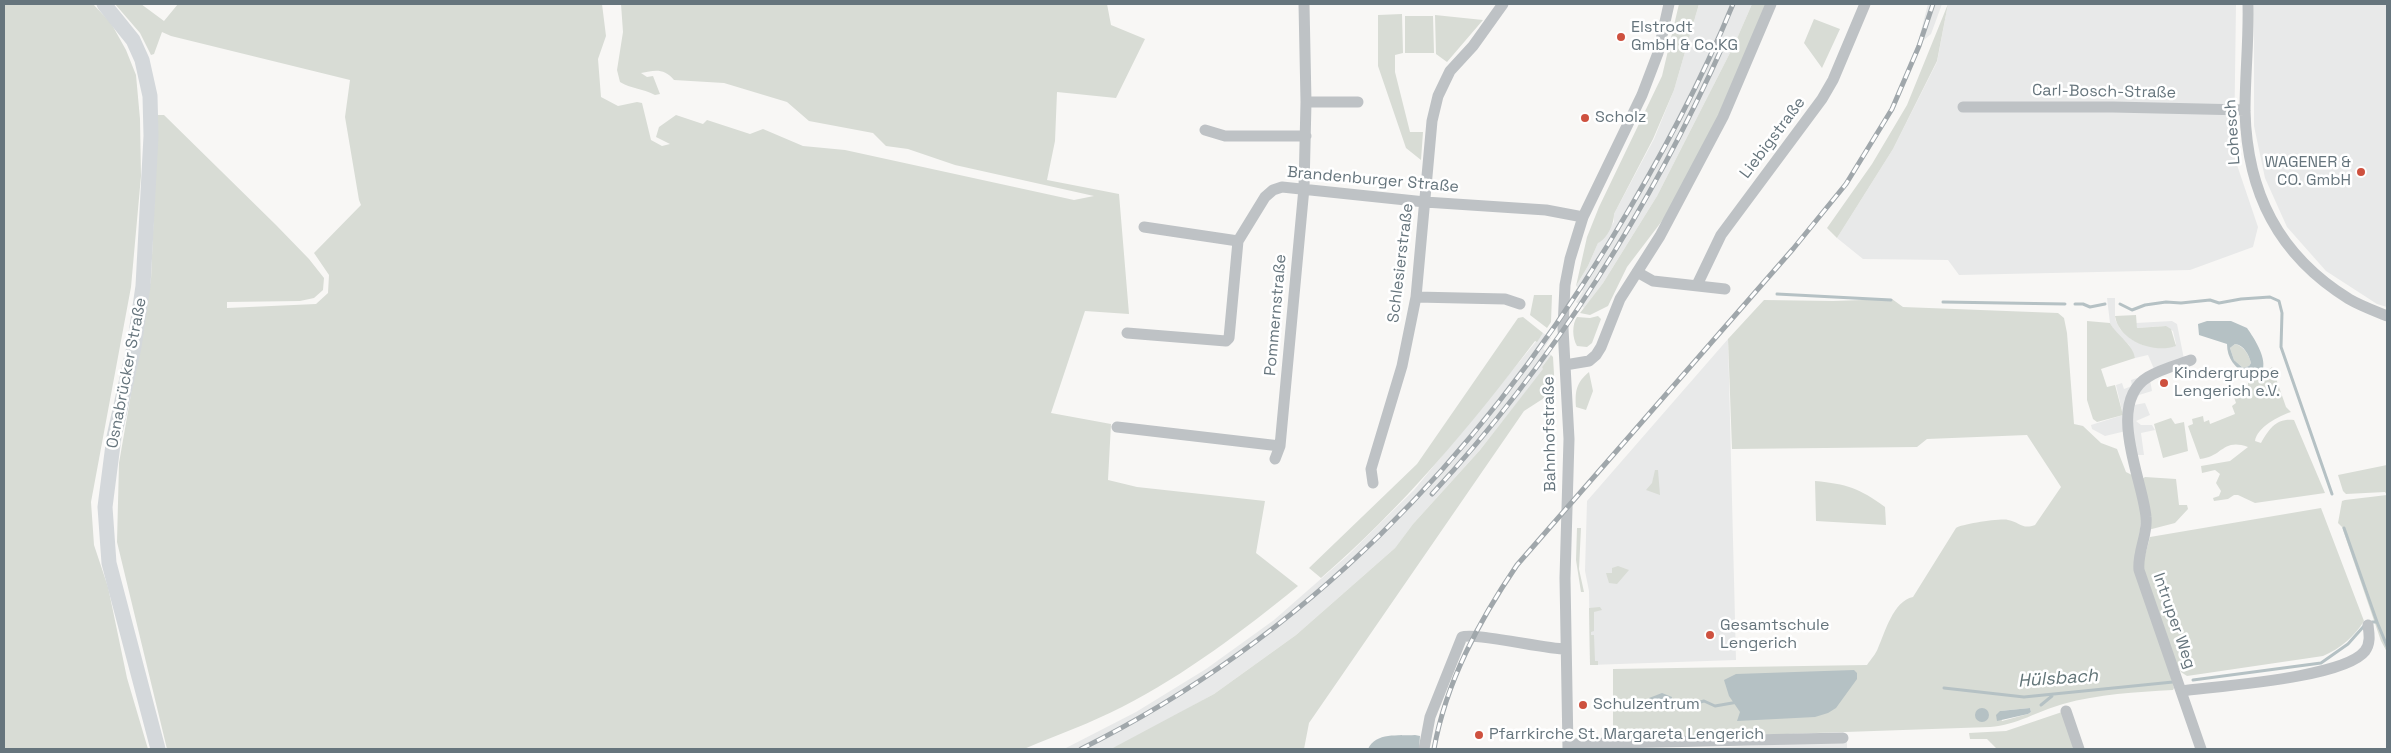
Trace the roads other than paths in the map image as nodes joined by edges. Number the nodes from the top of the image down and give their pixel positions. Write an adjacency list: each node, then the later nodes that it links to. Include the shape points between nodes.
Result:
1 (104, 4): 38 (main road, Osnabrücker Straße, via 133,40 142,60 150,96 143,286 134,347 114,437 105,507 110,563)
2 (1304, 4): 8 (street, Pommernstraße)
3 (1503, 4): 15 (street, Schlesierstraße, via 1473,46 1450,71 1438,96 1432,121)
4 (1669, 4): 16 (street, via 1658,53 1642,95)
5 (1771, 4): 19 (street, Bahnhofstraße, via 1723,117 1660,236)
6 (1865, 4): 20 (street, Liebigstraße, via 1837,72 1822,99 1721,235)
7 (2248, 4): 11 (street, Lohesch)
8 (1306, 102): 9 (street); 13 (street, Pommernstraße)
9 (1358, 102)
10 (1963, 107): 11 (street, Carl-Bosch-Straße)
11 (2245, 110): 24 (street, Lohesch, via 2253,176 2262,201 2285,242 2318,275 2349,299)
12 (1205, 130): 13 (street, via 1225,136)
13 (1306, 136): 14 (street, Pommernstraße)
14 (1304, 188): 15 (street, Brandenburger Straße); 18 (street, Brandenburger Straße, via 1272,190); 29 (street, Pommernstraße)
15 (1425, 202): 16 (street, Brandenburger Straße, via 1546,210); 22 (street, Schlesierstraße)
16 (1583, 217): 27 (street, via 1565,285 1562,328)
17 (1144, 227): 18 (street)
18 (1238, 241): 25 (street, Brandenburger Straße, via 1229,338 1226,341)
19 (1637, 272): 20 (street, via 1653,281); 27 (street, Bahnhofstraße, via 1614,310 1596,355 1589,361)
20 (1697, 285): 21 (street)
21 (1725, 289)
22 (1416, 297): 23 (street, via 1505,299); 31 (street, Schlesierstraße, via 1402,366 1371,469)
23 (1520, 304)
24 (2387, 316)
25 (1127, 333)
26 (2191, 360): 34 (street, Intruper Weg, via 2148,377 2136,389 2129,404 2132,456 2146,520 2139,570)
27 (1565, 366): 33 (street, Bahnhofstraße, via 1569,439)
28 (1117, 427): 29 (street)
29 (1280, 446): 30 (street, Pommernstraße)
30 (1275, 459)
31 (1373, 483)
32 (2368, 625): 34 (street, Intruper Weg, via 2366,650 2337,668)
33 (1565, 650): 37 (street, Bahnhofstraße); 39 (street, via 1462,637 1430,717)
34 (2181, 691): 41 (street, Intruper Weg)
35 (2066, 711): 40 (street)
36 (1843, 738): 37 (street)
37 (1568, 747)
38 (158, 749)
39 (1424, 749)
40 (2079, 749)
41 (2201, 749)

